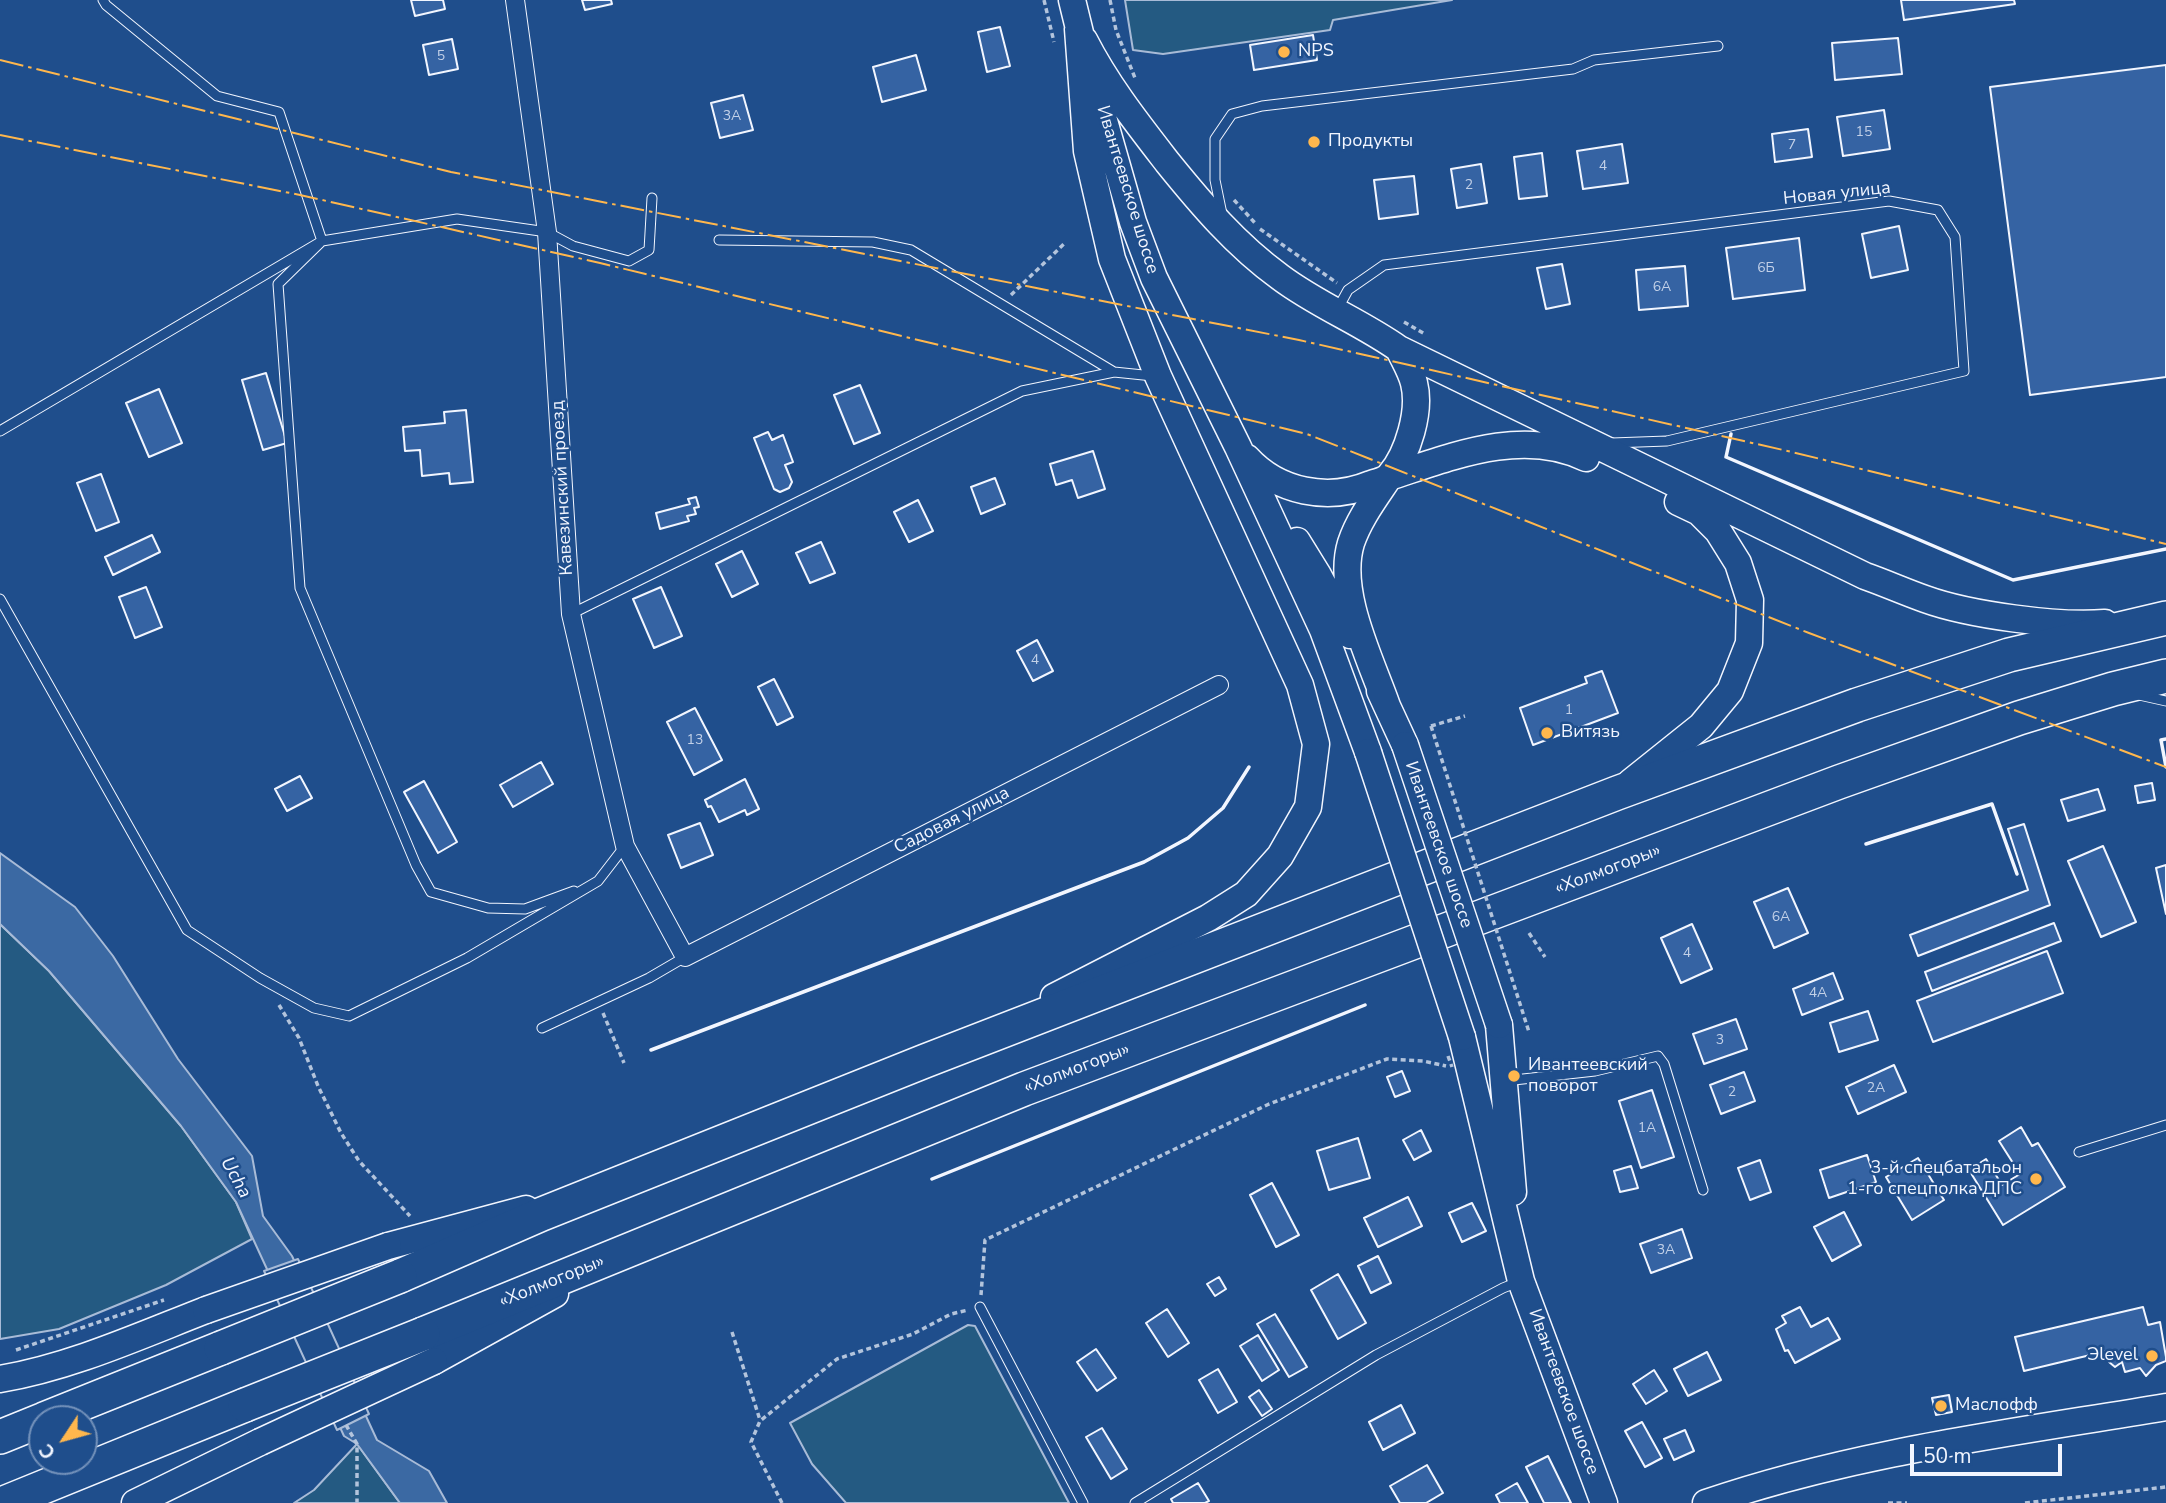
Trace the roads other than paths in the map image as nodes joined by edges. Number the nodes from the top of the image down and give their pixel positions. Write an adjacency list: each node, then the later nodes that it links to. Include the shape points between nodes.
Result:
1 (103, 0): 10 (lane, via 217,96 278,112)
2 (515, 0): 8 (street, Кавезинский проезд)
3 (1072, 0): 4 (main road, Ивантеевское шоссе)
4 (1078, 29): 7 (main road, via 1130,116); 14 (main road, via 1087,151 1112,259); 17 (main road, Ивантеевское шоссе, via 1133,222 1154,278)
5 (1718, 46): 7 (lane, via 1594,60 1573,69 1262,106 1232,114 1215,139 1215,180)
6 (652, 198): 8 (lane, via 649,250 629,261 573,246)
7 (1225, 230): 11 (main road, via 1299,291)
8 (547, 232): 10 (lane, via 457,219); 20 (street, Кавезинский проезд)
9 (719, 240): 13 (lane, via 873,242 911,250)
10 (322, 241): 15 (lane); 29 (lane, via 278,284 300,587 416,865 431,892 488,908 525,909)
11 (1342, 301): 12 (main road); 16 (lane, Новая улица, via 1384,265 1889,201 1938,210 1955,237 1964,371 1667,441)
12 (1399, 349): 16 (main road); 18 (main road, via 1414,384 1414,419)
13 (1114, 372): 14 (lane); 20 (lane, via 1022,391)
14 (1158, 376): 32 (main road, via 1300,685 1316,744 1308,807 1280,856 1246,894 1130,959)
15 (0, 431)
16 (1587, 442): 21 (main road, via 1865,576 1924,599 1981,612 2085,625)
17 (1238, 447): 18 (main road, via 1268,477 1304,491 1342,492); 26 (main road, Ивантеевское шоссе, via 1318,575); 38 (main road, Ивантеевское шоссе, bridge, via 1323,630 1368,752 1462,1038)
18 (1389, 477): 26 (main road, via 1359,524 1348,568 1355,613); 27 (main road, via 1488,448 1541,444 1577,453 1699,512 1718,531 1738,563 1750,600 1749,643 1730,691 1701,726)
19 (0, 598): 29 (lane, via 187,930 314,1008 349,1016 467,957)
20 (571, 614): 28 (street, Кавезинский проезд)
21 (2166, 618): 27 (highway, via 2009,654)
22 (2166, 676): 24 (highway, «Холмогоры»)
23 (1219, 685): 30 (street, Садовая улица)
24 (2113, 689): 25 (lane); 40 (highway, «Холмогоры», via 1839,782 1024,1089 635,1249)
25 (2166, 701)
26 (1387, 706): 33 (main road, Ивантеевское шоссе, bridge, via 1405,745 1499,1025)
27 (1617, 793): 32 (highway)
28 (625, 846): 29 (lane); 30 (street, Кавезинский проезд)
29 (598, 881)
30 (685, 957): 31 (lane)
31 (542, 1028)
32 (925, 1061): 37 (highway, via 629,1181)
33 (1503, 1081): 36 (lane, via 1595,1070 1658,1056); 38 (main road, Ивантеевское шоссе)
34 (2166, 1125): 35 (lane)
35 (2079, 1152)
36 (1703, 1190)
37 (394, 1261): 41 (main road, bridge, via 206,1310 99,1352); 42 (highway, bridge, via 221,1348)
38 (1521, 1281): 51 (lane, via 1376,1355); 52 (main road, Ивантеевское шоссе)
39 (980, 1307): 50 (lane)
40 (428, 1348): 46 (highway, «Холмогоры», bridge, via 245,1405); 49 (main road, bridge, via 260,1442)
41 (0, 1379)
42 (78, 1405)
43 (2166, 1407): 53 (main road, via 1887,1453)
44 (28, 1425): 45 (highway)
45 (0, 1437)
46 (46, 1486): 47 (highway, «Холмогоры»); 48 (main road)
47 (4, 1503)
48 (12, 1503)
49 (135, 1503)
50 (1083, 1503)
51 (1135, 1503)
52 (1604, 1503)
53 (1706, 1503)

